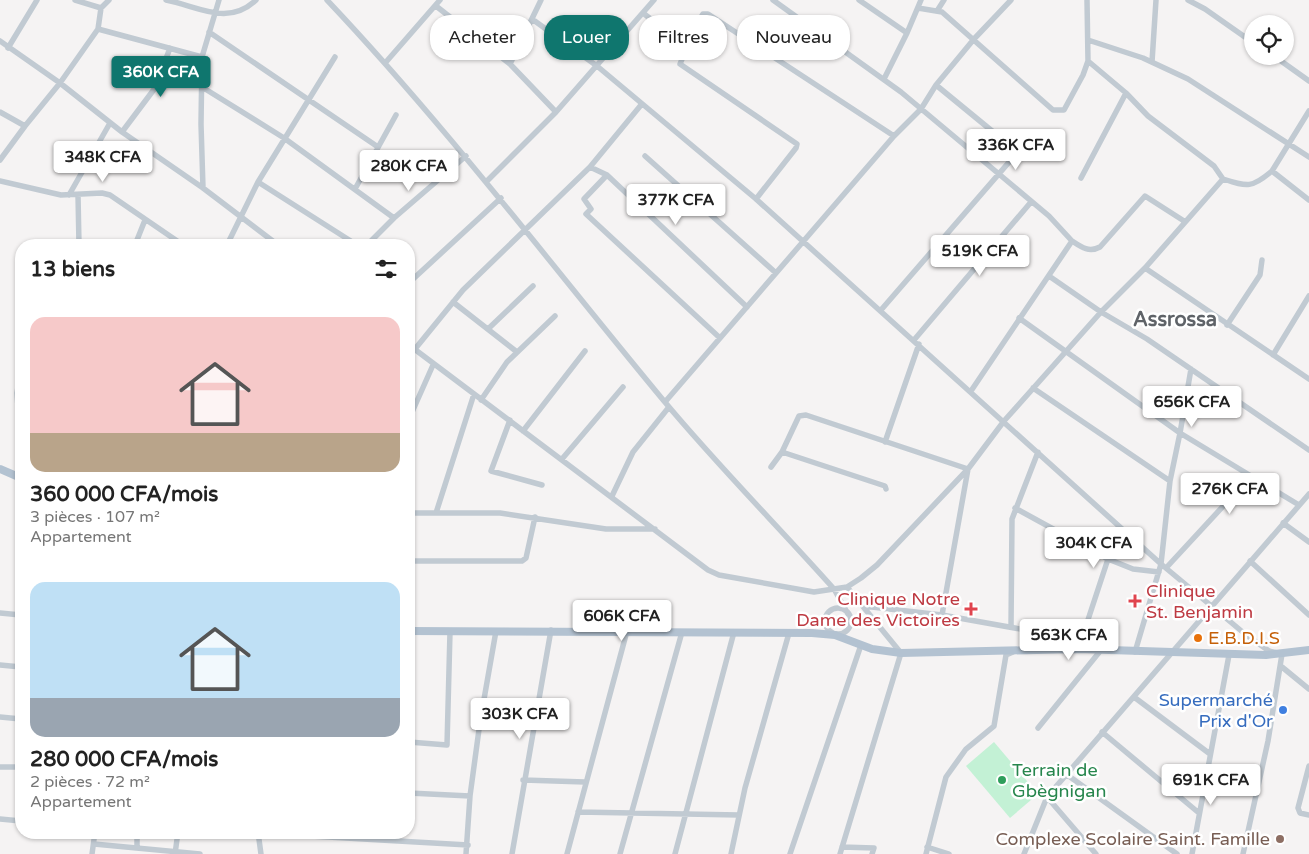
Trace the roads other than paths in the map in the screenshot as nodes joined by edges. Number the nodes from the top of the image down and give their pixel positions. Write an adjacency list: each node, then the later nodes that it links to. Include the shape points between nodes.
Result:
1 (37, 0): 37 (street)
2 (75, 0): 21 (street)
3 (109, 0): 21 (street)
4 (166, 0): 25 (street)
5 (219, 0): 25 (street)
6 (256, 0): 25 (street, via 243,11)
7 (327, 0): 44 (street)
8 (440, 0): 20 (street)
9 (541, 0): 27 (street)
10 (654, 0): 26 (street)
11 (773, 0): 49 (street)
12 (859, 0): 22 (street)
13 (875, 0): 22 (street)
14 (922, 0): 23 (street)
15 (944, 0): 24 (street)
16 (1011, 0): 34 (street)
17 (1087, 0): 35 (street)
18 (1156, 0): 45 (street)
19 (1188, 0): 33 (street)
20 (436, 6): 44 (street); 46 (street)
21 (101, 8): 30 (street)
22 (871, 8): 32 (street)
23 (918, 8): 24 (street); 32 (street)
24 (936, 11): 34 (street, via 942,12)
25 (215, 14): 31 (street)
26 (643, 14): 48 (street)
27 (534, 15)
28 (534, 20): 48 (street)
29 (727, 26): 65 (street)
30 (98, 30): 38 (street); 51 (street)
31 (209, 32): 39 (street); 55 (street)
32 (908, 33): 49 (street)
33 (1244, 36)
34 (974, 39): 43 (street, via 1058,112 1064,110); 52 (street)
35 (1088, 40): 43 (street); 45 (street)
36 (0, 41): 37 (street)
37 (8, 48): 51 (street)
38 (170, 48): 39 (street); 64 (street, via 155,88)
39 (202, 57): 53 (street)
40 (335, 57): 55 (street)
41 (512, 60): 46 (street)
42 (682, 60): 87 (street, via 680,64 797,144)
43 (1088, 61): 54 (street)
44 (386, 62): 69 (street)
45 (1152, 62): 67 (street, via 1188,79)
46 (510, 64): 60 (street)
47 (1287, 65): 50 (street)
48 (597, 66): 56 (street); 60 (street)
49 (884, 79): 57 (street)
50 (1309, 80)
51 (60, 83): 62 (street); 63 (street)
52 (936, 85): 57 (street); 76 (street, via 1014,149 1016,154)
53 (202, 87): 66 (street); 82 (street)
54 (1126, 93): 77 (street); 78 (street, via 1148,116 1214,166)
55 (309, 98): 66 (street); 68 (street)
56 (641, 106): 73 (street); 87 (street)
57 (921, 109): 65 (street); 76 (street)
58 (1309, 111): 67 (street)
59 (0, 112): 63 (street)
60 (556, 112): 81 (street)
61 (396, 115): 68 (street)
62 (110, 123): 64 (street); 85 (street)
63 (25, 126): 72 (street)
64 (122, 132): 82 (street)
65 (894, 136): 103 (street)
66 (284, 138): 80 (street); 83 (street)
67 (1290, 143): 71 (street); 74 (street)
68 (378, 147): 83 (street)
69 (466, 156): 81 (street); 91 (street)
70 (645, 156): 106 (street)
71 (1309, 156)
72 (0, 160)
73 (590, 167): 75 (street); 94 (street)
74 (1272, 171): 78 (street, via 1257,184); 88 (street)
75 (607, 175): 112 (street); 119 (street, via 584,199 591,209 586,214)
76 (1000, 175): 89 (street); 113 (street)
77 (1080, 178)
78 (1223, 179): 93 (street)
79 (0, 181): 85 (street)
80 (258, 182): 90 (street); 100 (street)
81 (486, 182): 86 (street)
82 (202, 188): 90 (street)
83 (355, 189): 91 (street)
84 (78, 195): 85 (street); 92 (street, via 110,195); 95 (street)
85 (69, 196)
86 (501, 198): 94 (street); 108 (street)
87 (756, 200): 103 (street)
88 (1309, 200)
89 (1031, 202): 102 (street); 120 (street)
90 (240, 216): 98 (street); 99 (street)
91 (394, 218): 101 (street)
92 (145, 220): 96 (street); 97 (street)
93 (1184, 221): 102 (street, via 1144,196 1100,247 1091,250); 105 (street)
94 (526, 231): 111 (street); 136 (street)
95 (79, 239)
96 (137, 239)
97 (174, 239)
98 (230, 239)
99 (270, 239)
100 (348, 239)
101 (373, 239)
102 (1072, 241): 107 (street)
103 (803, 243): 106 (street); 113 (street)
104 (1262, 260): 117 (street, via 1260,275)
105 (1145, 268): 114 (street); 117 (street)
106 (776, 274): 112 (street)
107 (1049, 276): 114 (street); 116 (street)
108 (415, 277)
109 (533, 286): 118 (street)
110 (1309, 296): 127 (street)
111 (453, 302): 118 (street); 122 (street)
112 (747, 307): 119 (street)
113 (881, 310): 120 (street)
114 (1101, 312): 126 (street); 129 (street)
115 (555, 316): 125 (street)
116 (1019, 318): 126 (street); 133 (street)
117 (1227, 325): 127 (street)
118 (488, 329): 125 (street)
119 (720, 338): 136 (street)
120 (914, 340): 121 (street)
121 (919, 344): 133 (street); 142 (street)
122 (415, 348)
123 (415, 350): 128 (street)
124 (585, 351): 140 (street)
125 (517, 352): 135 (street)
126 (1065, 352): 132 (street); 141 (street)
127 (1273, 355): 130 (street)
128 (433, 365): 134 (street); 137 (street)
129 (1190, 369): 141 (street); 143 (street)
130 (1309, 379)
131 (623, 387): 146 (street)
132 (1033, 388): 139 (street); 152 (street)
133 (971, 391): 139 (street)
134 (474, 394): 135 (street); 160 (street)
135 (481, 400): 138 (street)
136 (667, 404): 156 (street, via 633,452); 171 (street)
137 (415, 406)
138 (510, 420): 140 (street); 153 (street, via 491,471)
139 (1004, 421): 145 (street); 149 (street)
140 (523, 431): 146 (street)
141 (1180, 433): 151 (street); 152 (street)
142 (885, 442): 144 (street, via 802,415); 149 (street)
143 (1309, 450)
144 (782, 452): 147 (street); 154 (street)
145 (1038, 452): 158 (street); 168 (street)
146 (562, 459): 156 (street)
147 (771, 467)
148 (0, 469): 150 (main road)
149 (968, 469): 170 (street, via 877,565); 177 (street)
150 (15, 475)
151 (1251, 476): 157 (street); 168 (street)
152 (1170, 481): 168 (street)
153 (542, 485)
154 (886, 489)
155 (1309, 494): 157 (street)
156 (612, 496): 163 (street)
157 (1299, 505): 162 (street)
158 (1015, 508): 165 (street); 179 (street, via 1011,528)
159 (415, 513): 160 (street)
160 (436, 513): 161 (street, via 500,513)
161 (535, 517): 163 (street, via 606,529); 166 (street, via 526,558 522,561)
162 (1283, 523): 164 (street); 167 (street)
163 (655, 529): 171 (street, via 713,573 814,592)
164 (1309, 542)
165 (1108, 558): 169 (street, via 1133,569); 189 (street)
166 (415, 561)
167 (1250, 561): 172 (street); 178 (street)
168 (1164, 566): 169 (street); 172 (street)
169 (1159, 572): 195 (street)
170 (847, 588): 171 (street); 173 (street)
171 (834, 589): 176 (street)
172 (1212, 605): 197 (street); 198 (street, via 1260,646)
173 (863, 606): 177 (street); 196 (street)
174 (0, 613): 175 (street)
175 (15, 614)
176 (848, 614): 188 (street, via 851,620 849,627); 188 (street, via 837,608 826,615 825,625)
177 (942, 615): 179 (street)
178 (1309, 615)
179 (1011, 627): 189 (street)
180 (551, 630): 182 (main road); 183 (main road); 215 (street)
181 (415, 631): 184 (main road)
182 (496, 631): 184 (main road); 218 (street)
183 (627, 631): 185 (main road); 216 (street)
184 (450, 632): 209 (street, via 448,744)
185 (682, 632): 186 (main road); 221 (street)
186 (734, 632): 187 (main road); 223 (street)
187 (789, 633): 188 (main road); 224 (street)
188 (835, 635): 190 (main road)
189 (1081, 640): 191 (street)
190 (861, 645): 196 (main road); 248 (street)
191 (1078, 649): 192 (main road); 194 (main road)
192 (1101, 650): 195 (main road); 207 (street)
193 (1309, 650): 198 (main road)
194 (1015, 651): 196 (main road); 236 (street, via 1006,655 994,726 966,749 946,778)
195 (1135, 652): 197 (main road)
196 (901, 653): 235 (street)
197 (1168, 654): 199 (main road); 204 (street)
198 (1282, 654): 199 (main road); 202 (street)
199 (1229, 655): 210 (street)
200 (0, 665): 201 (street)
201 (15, 666)
202 (1282, 667): 203 (street); 257 (street)
203 (1309, 689)
204 (1134, 697): 208 (street); 210 (street)
205 (0, 717): 206 (street)
206 (15, 719)
207 (1038, 728)
208 (1102, 732): 214 (street); 222 (street)
209 (415, 742)
210 (1210, 754): 222 (street)
211 (0, 766): 213 (street)
212 (1309, 766): 225 (street, via 1298,808 1300,813)
213 (15, 767)
214 (1066, 774): 219 (street); 255 (street)
215 (523, 780): 216 (street); 243 (street)
216 (585, 782): 220 (street)
217 (415, 793): 218 (street)
218 (470, 796): 234 (street)
219 (1047, 797): 253 (street); 254 (street)
220 (578, 812): 221 (street); 244 (street)
221 (632, 813): 223 (street); 245 (street)
222 (1199, 813): 256 (street)
223 (684, 814): 224 (street); 246 (street)
224 (740, 814): 247 (street)
225 (1309, 816)
226 (0, 819): 227 (street)
227 (15, 820)
228 (95, 839): 233 (street)
229 (137, 839): 237 (street)
230 (177, 839): 238 (street)
231 (259, 839): 241 (street)
232 (363, 839): 234 (street)
233 (94, 844): 237 (street); 239 (street)
234 (468, 845): 242 (street)
235 (842, 847): 249 (street); 250 (street, via 874,848)
236 (928, 847): 251 (street); 252 (street)
237 (137, 848): 238 (street)
238 (175, 853): 240 (street)
239 (92, 854)
240 (200, 854)
241 (261, 854)
242 (466, 854)
243 (512, 854)
244 (567, 854)
245 (620, 854)
246 (675, 854)
247 (731, 854)
248 (790, 854)
249 (840, 854)
250 (872, 854)
251 (926, 854)
252 (949, 854)
253 (1024, 854)
254 (1096, 854)
255 (1177, 854)
256 (1192, 854)
257 (1243, 854)

